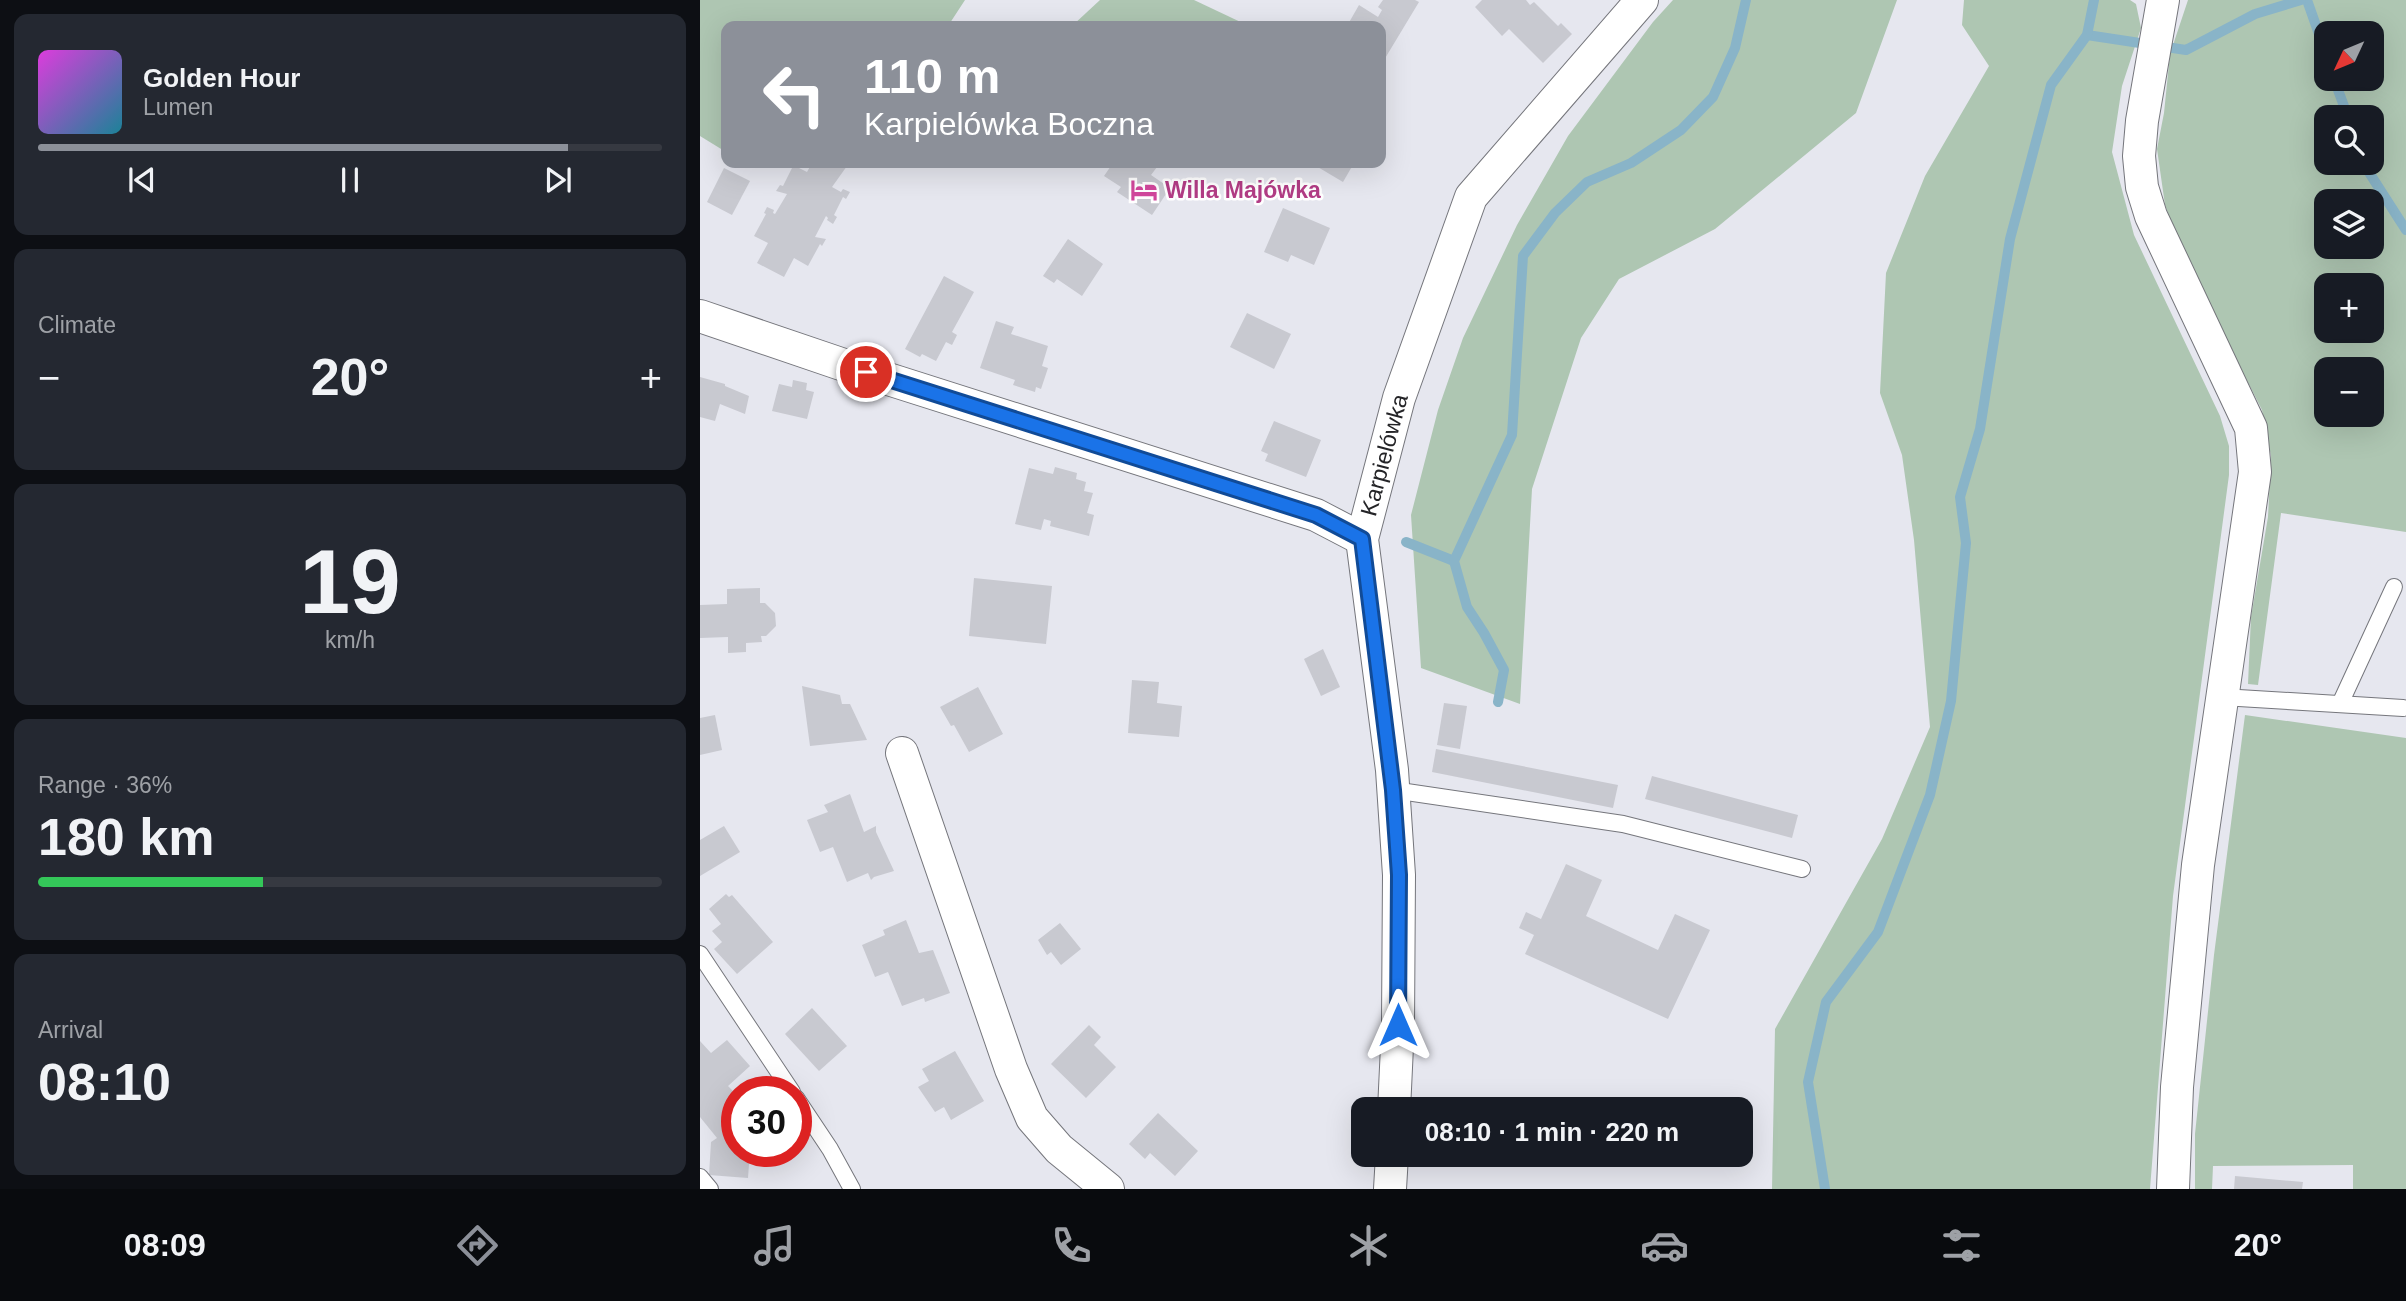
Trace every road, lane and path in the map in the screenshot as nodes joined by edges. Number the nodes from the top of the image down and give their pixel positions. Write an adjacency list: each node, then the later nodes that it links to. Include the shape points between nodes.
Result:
1 (1642, 0): 4 (street, Karpielówka, via 1471,197 1399,398)
2 (2163, 0): 6 (street, via 2142,121 2142,187 2151,216 2251,428 2254,446 2255,472)
3 (700, 316): 4 (street, via 1316,515)
4 (1362, 539): 10 (street, Karpielówka)
5 (2394, 587): 7 (lane)
6 (2222, 696): 7 (lane); 22 (street, via 2197,865)
7 (2340, 704): 8 (lane)
8 (2403, 708)
9 (902, 753): 20 (street, via 1032,1118 1059,1149)
10 (1393, 790): 11 (lane, via 1623,824); 14 (street, Karpielówka, via 1399,875)
11 (1802, 869)
12 (700, 954): 13 (lane)
13 (781, 1076)
14 (1395, 1097)
15 (812, 1122): 19 (lane)
16 (1391, 1167): 21 (street)
17 (700, 1177): 18 (lane)
18 (710, 1189)
19 (852, 1189)
20 (1108, 1189)
21 (1390, 1189)
22 (2173, 1189)

